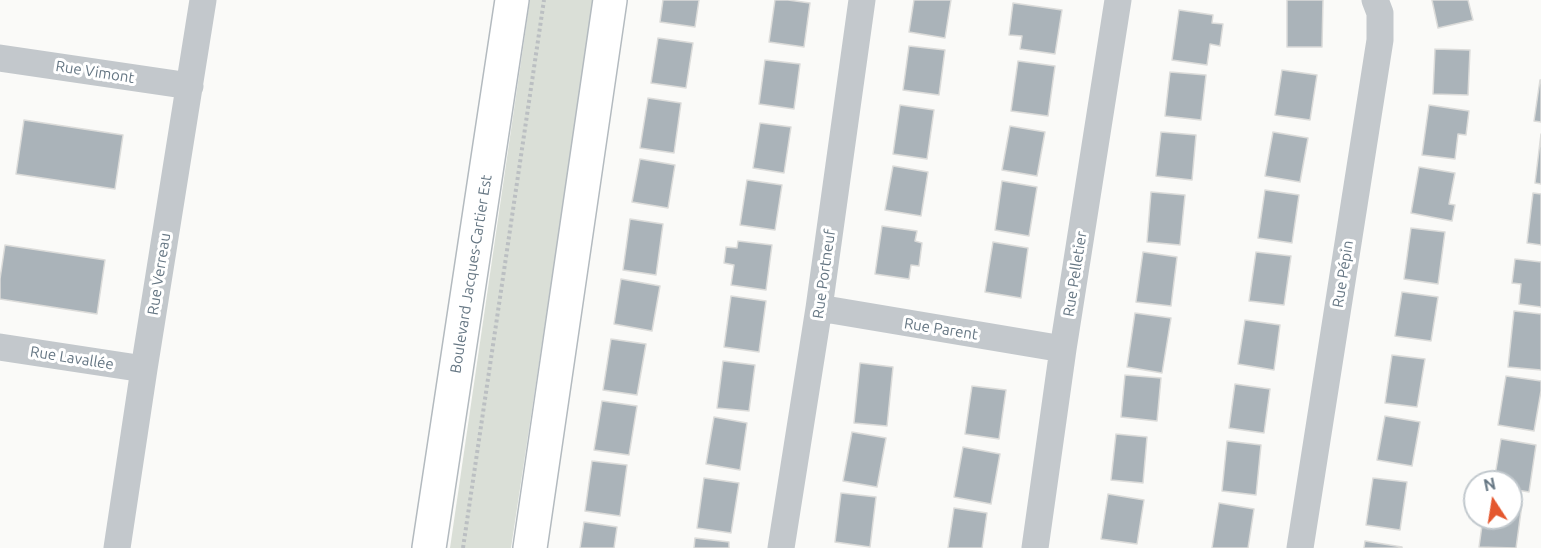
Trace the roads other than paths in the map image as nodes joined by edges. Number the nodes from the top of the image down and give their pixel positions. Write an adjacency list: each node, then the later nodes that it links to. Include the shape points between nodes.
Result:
1 (204, 0): 8 (street, Rue Verreau)
2 (512, 0): 14 (main road, Boulevard Jacques-Cartier Est)
3 (610, 0): 15 (main road)
4 (862, 0): 9 (street, Rue Portneuf)
5 (1118, 0): 11 (street, Rue Pelletier)
6 (1375, 0): 18 (street, Rue Pépin, via 1380,13 1380,40)
7 (0, 58): 8 (street, Rue Vimont)
8 (189, 86): 12 (street, Rue Verreau)
9 (819, 308): 11 (street, Rue Parent); 16 (street, Rue Portneuf)
10 (0, 347): 12 (street, Rue Lavallée)
11 (1063, 349): 17 (street, Rue Pelletier)
12 (144, 369): 13 (street, Rue Verreau)
13 (117, 548)
14 (429, 548)
15 (530, 548)
16 (781, 548)
17 (1035, 548)
18 (1300, 548)

